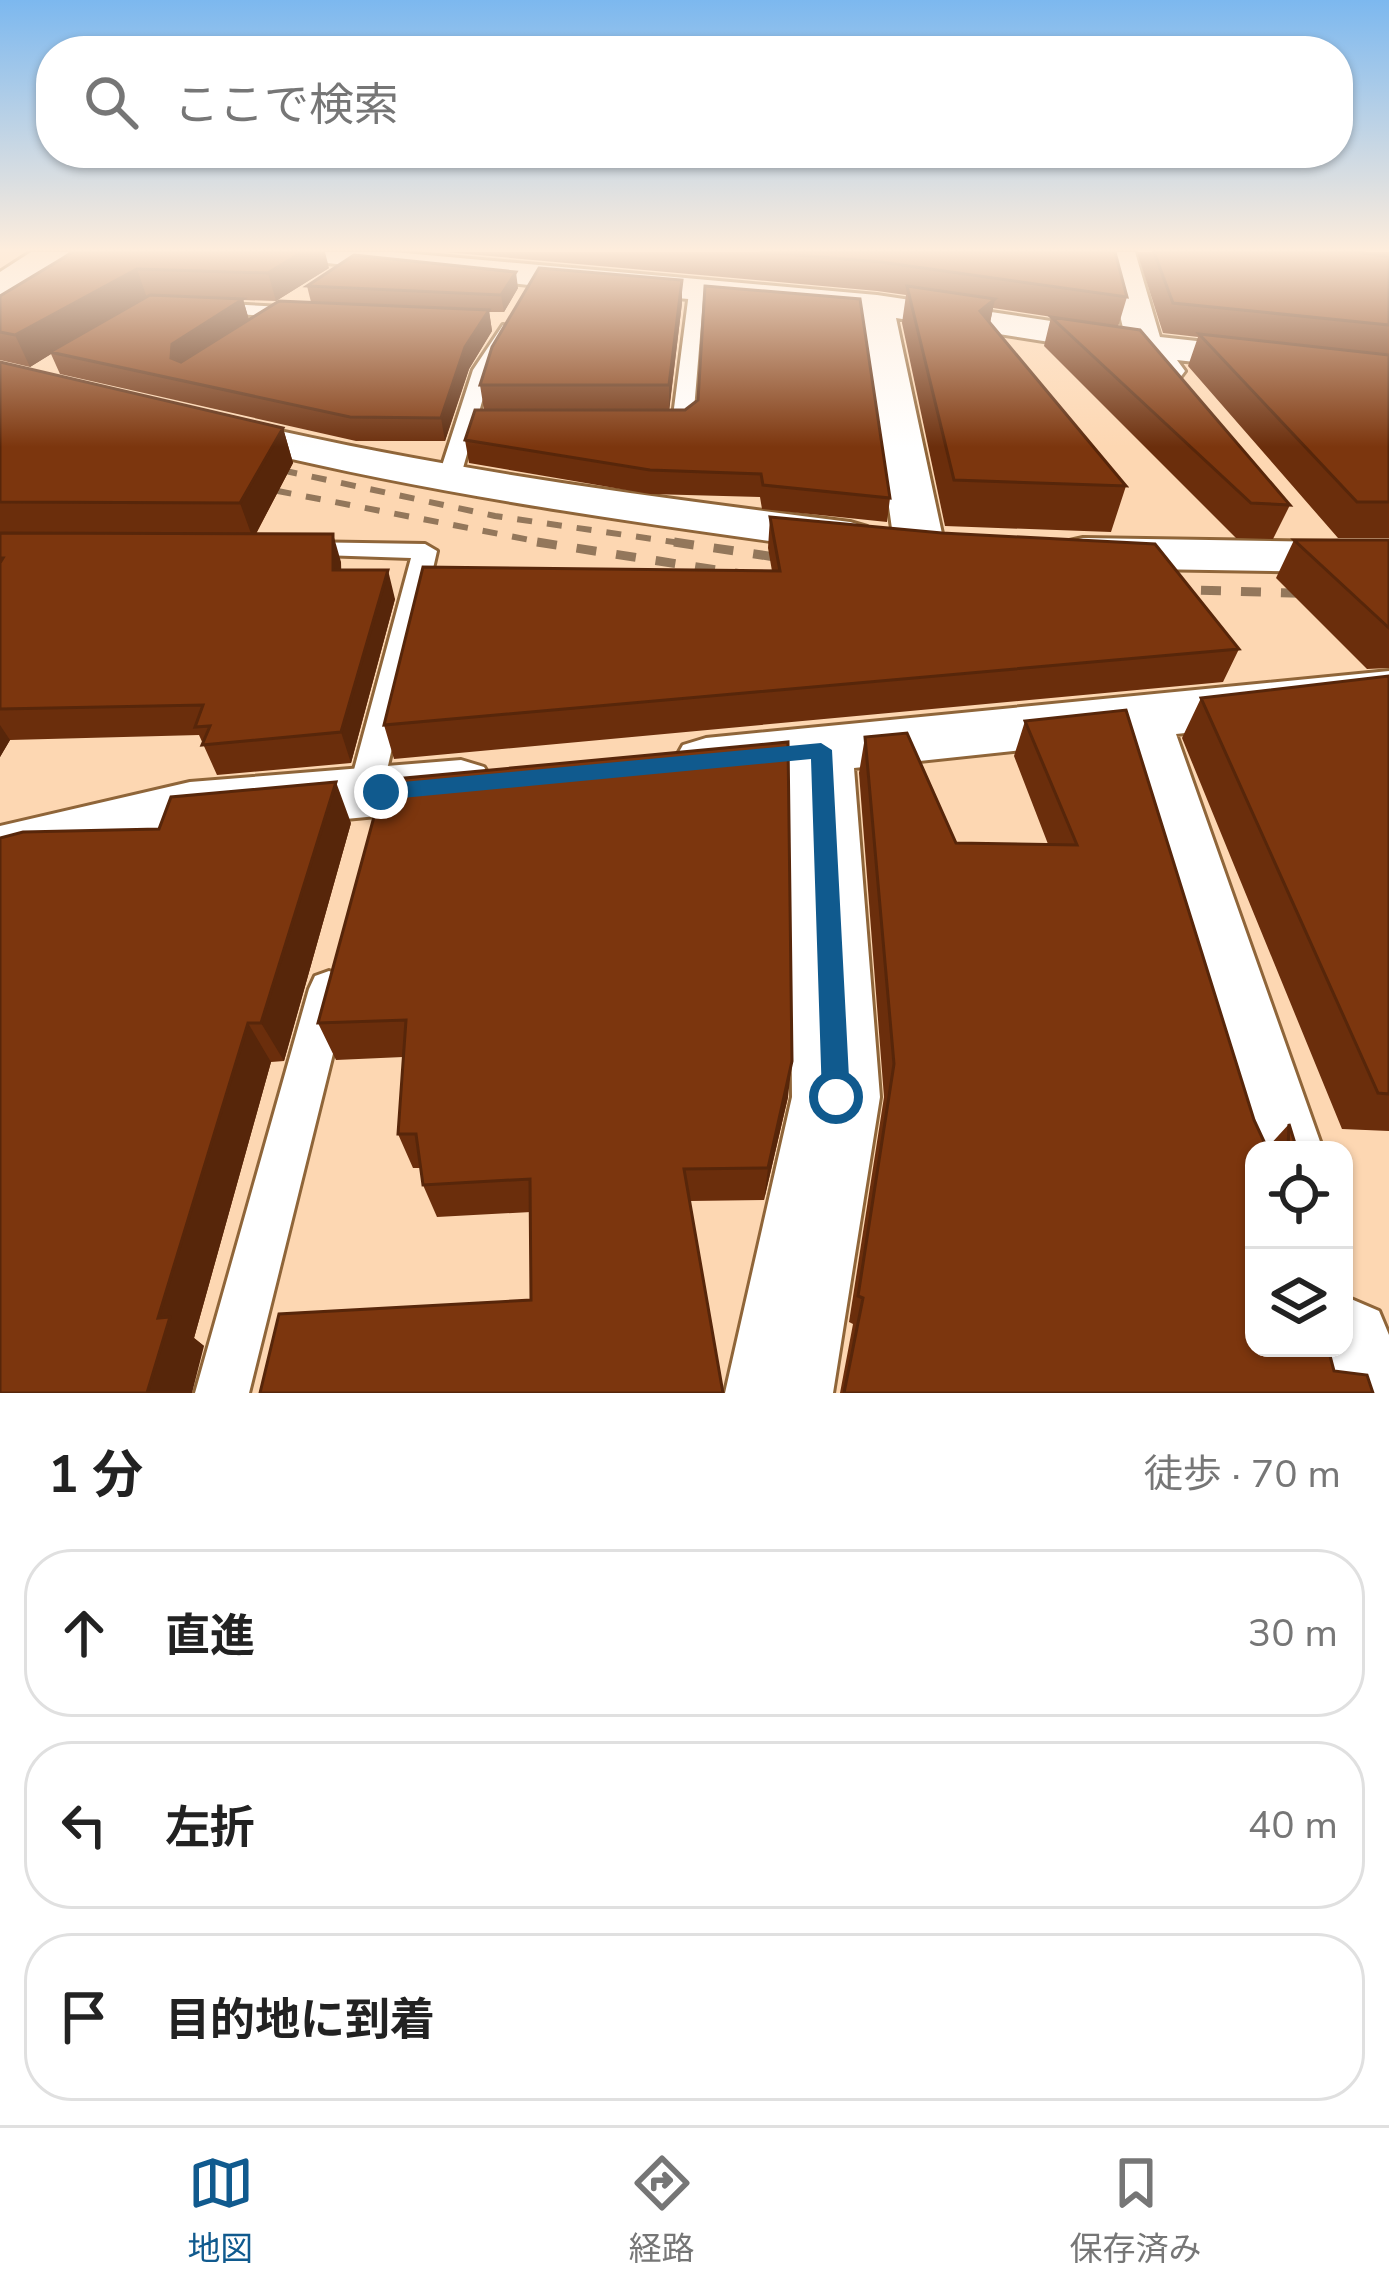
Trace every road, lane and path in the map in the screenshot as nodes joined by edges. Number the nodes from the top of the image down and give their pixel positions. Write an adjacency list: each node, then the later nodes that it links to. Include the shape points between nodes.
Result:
1 (273, 317): 9 (lane)
2 (497, 317): 8 (lane)
3 (515, 317): 14 (lane, via 482,370)
4 (693, 317): 16 (lane, via 682,422)
5 (880, 317): 17 (street, via 941,544 762,529)
6 (960, 317): 10 (street)
7 (1137, 317): 10 (street)
8 (490, 321)
9 (244, 337)
10 (1145, 346): 11 (street); 12 (street)
11 (1389, 373)
12 (1188, 397)
13 (161, 415): 17 (street)
14 (468, 422): 15 (lane); 17 (lane)
15 (492, 422)
16 (635, 422)
17 (450, 475)
18 (1289, 516): 22 (street)
19 (280, 549): 28 (lane, via 425,551)
20 (1029, 550): 22 (street)
21 (1389, 558): 22 (street)
22 (1323, 560)
23 (1389, 691): 24 (street)
24 (1139, 717): 25 (street); 31 (street)
25 (821, 750): 26 (street); 34 (street, via 836,1097)
26 (659, 766)
27 (520, 779): 28 (street)
28 (372, 806): 29 (street, via 190,808)
29 (0, 854)
30 (341, 943): 33 (lane)
31 (1274, 1141)
32 (1345, 1357): 35 (street)
33 (223, 1393)
34 (779, 1393)
35 (1356, 1393)

